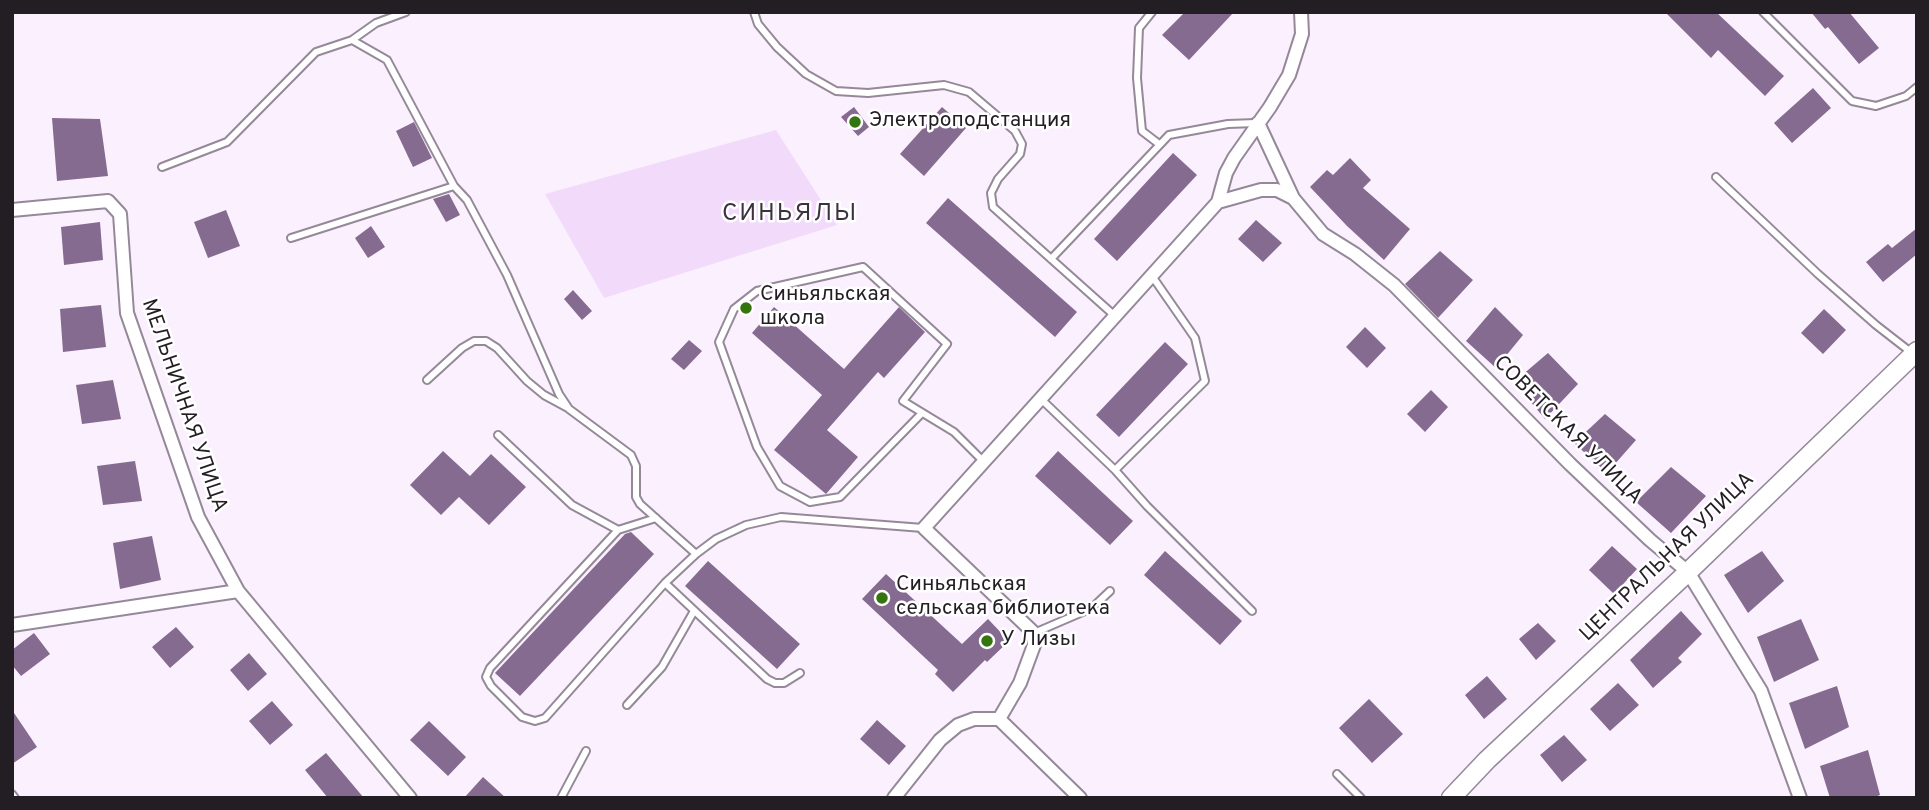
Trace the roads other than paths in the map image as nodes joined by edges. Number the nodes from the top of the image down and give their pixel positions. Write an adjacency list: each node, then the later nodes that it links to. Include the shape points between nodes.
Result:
1 (405, 12): 6 (lane, via 376,23)
2 (754, 12): 17 (lane, via 777,47 806,74 836,91 868,93 944,85 969,92 1015,131 1022,144 1020,154 991,193 993,207)
3 (1152, 12): 9 (lane, via 1139,28 1137,78 1142,131)
4 (1301, 12): 8 (street, via 1302,34 1289,75)
5 (1763, 12): 7 (lane, via 1852,101 1876,106 1906,96)
6 (352, 40): 10 (lane, via 316,52 227,142); 12 (lane, via 387,60)
7 (1917, 87)
8 (1258, 123): 9 (lane, via 1169,135); 13 (street, СОВЕТСКАЯ УЛИЦА); 14 (street, via 1226,173)
9 (1159, 144): 17 (lane)
10 (162, 167)
11 (1716, 177): 20 (lane, via 1818,274)
12 (454, 186): 16 (lane); 23 (lane, via 467,200 508,275)
13 (1293, 198): 14 (street, via 1277,190 1261,190); 32 (street, СОВЕТСКАЯ УЛИЦА, via 1323,233 1394,285 1570,464)
14 (1218, 202): 18 (street)
15 (12, 210): 35 (street, МЕЛЬНИЧНАЯ УЛИЦА, via 108,201 120,214 127,313 198,517)
16 (291, 238)
17 (1051, 259): 19 (lane)
18 (1152, 276): 19 (street); 27 (lane, via 1195,338 1205,381)
19 (1115, 316): 22 (street)
20 (1915, 353): 32 (street, ЦЕНТРАЛЬНАЯ УЛИЦА)
21 (428, 380): 23 (lane, via 462,348 486,341 544,395)
22 (1040, 398): 26 (street); 27 (lane)
23 (569, 409): 28 (lane, via 631,455 636,466 636,497)
24 (922, 414): 24 (lane, via 840,497 810,502 780,486 757,447 719,342 734,309 757,291 863,268 947,344 903,401); 26 (lane, via 954,432)
25 (498, 435): 30 (lane, via 572,505)
26 (984, 462): 29 (street)
27 (1115, 470): 37 (lane)
28 (656, 518): 30 (lane); 31 (lane)
29 (924, 528): 31 (lane, via 781,517 746,525); 39 (street)
30 (618, 530): 33 (lane, via 490,667 486,677 491,686 522,717 545,718)
31 (696, 554): 33 (lane)
32 (1688, 572): 50 (street, ЦЕНТРАЛЬНАЯ УЛИЦА); 51 (street, СОВЕТСКАЯ УЛИЦА, via 1761,691)
33 (665, 583): 36 (lane)
34 (1110, 590): 39 (lane, via 1091,608)
35 (238, 591): 38 (street); 45 (street, МЕЛЬНИЧНАЯ УЛИЦА)
36 (694, 611): 40 (lane, via 767,679 784,683); 41 (lane, via 662,667)
37 (1252, 611)
38 (12, 625)
39 (1034, 633): 42 (street, via 1020,683)
40 (800, 673)
41 (627, 705)
42 (999, 719): 47 (street, via 974,719 958,725 940,740); 48 (street)
43 (586, 751): 46 (lane)
44 (1337, 774): 49 (lane)
45 (410, 798)
46 (561, 798)
47 (894, 798)
48 (1080, 798)
49 (1361, 798)
50 (1451, 798)
51 (1800, 798)

